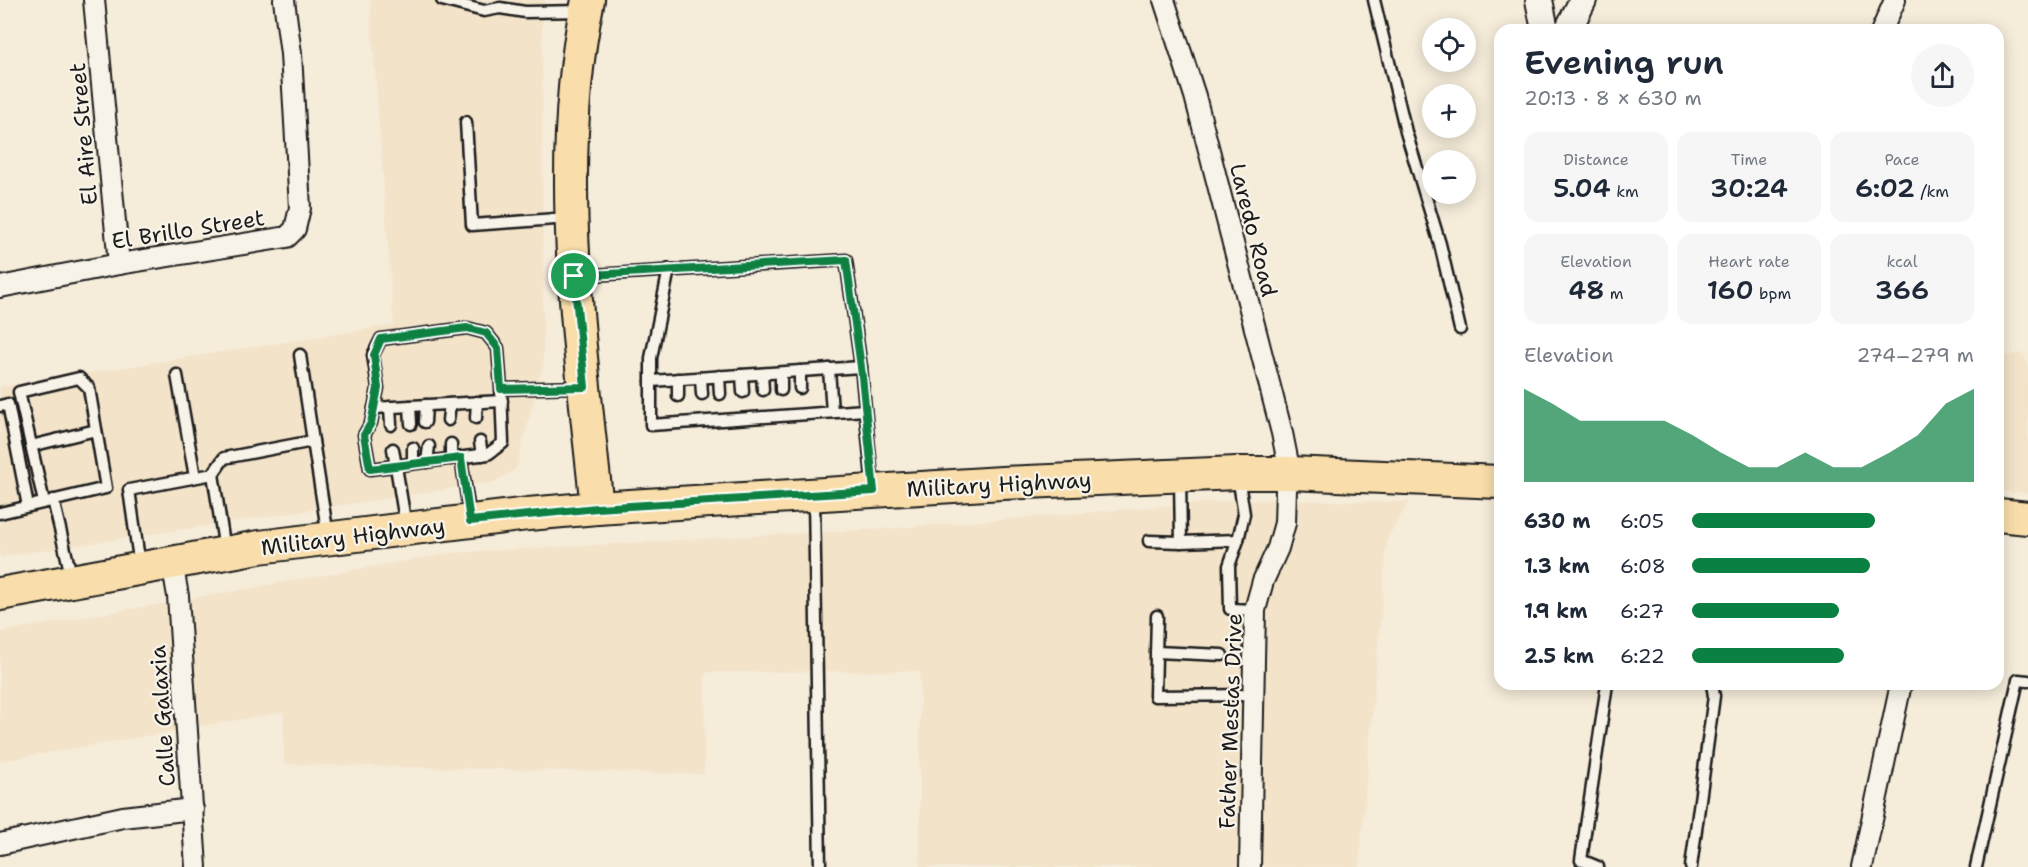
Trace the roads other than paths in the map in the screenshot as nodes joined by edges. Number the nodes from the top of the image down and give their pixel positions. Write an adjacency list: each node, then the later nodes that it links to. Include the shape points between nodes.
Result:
1 (94, 0): 16 (street, El Aire Street)
2 (284, 0): 16 (street, El Brillo Street, via 299,178 296,229 278,239)
3 (442, 0): 9 (lane, via 484,12)
4 (1164, 0): 71 (street, Laredo Road, via 1195,96)
5 (1374, 0): 20 (lane)
6 (1539, 0): 11 (street)
7 (1583, 0): 12 (street)
8 (1895, 0): 13 (street)
9 (501, 4): 10 (lane, via 525,12)
10 (587, 6): 15 (main road, via 580,37 572,146)
11 (1544, 24)
12 (1571, 24)
13 (1885, 24)
14 (466, 122): 15 (lane, via 472,225)
15 (572, 218): 18 (main road)
16 (119, 264): 19 (street, El Brillo Street)
17 (669, 269): 18 (lane); 22 (lane, via 846,260); 32 (lane, via 651,358)
18 (574, 276): 33 (main road)
19 (0, 287)
20 (1460, 329)
21 (300, 355): 58 (lane)
22 (861, 367): 23 (lane); 50 (lane)
23 (829, 369): 24 (lane); 51 (lane)
24 (800, 371): 25 (lane); 34 (lane)
25 (781, 373): 26 (lane); 37 (lane)
26 (762, 374): 28 (lane); 36 (lane)
27 (177, 375): 74 (lane)
28 (742, 375): 29 (lane); 38 (lane)
29 (719, 376): 30 (lane); 40 (lane)
30 (701, 378): 31 (lane); 39 (lane)
31 (678, 380): 32 (lane); 41 (lane)
32 (651, 381): 51 (lane, via 651,425 703,416)
33 (585, 387): 35 (lane); 80 (main road)
34 (800, 388)
35 (501, 389): 42 (lane); 49 (lane, via 498,348 486,333 467,328 381,339 374,355 378,388)
36 (763, 390)
37 (782, 390)
38 (743, 392)
39 (702, 394)
40 (720, 394)
41 (678, 396)
42 (502, 401): 43 (lane); 65 (lane, via 503,443)
43 (477, 402): 44 (lane); 52 (lane)
44 (450, 404): 45 (lane); 53 (lane)
45 (426, 405): 47 (lane); 54 (lane)
46 (0, 406): 79 (lane, via 8,404)
47 (410, 406): 48 (lane); 55 (lane)
48 (390, 407): 49 (lane); 56 (lane)
49 (374, 408): 69 (lane, via 364,435 370,469)
50 (865, 410): 51 (lane); 76 (lane)
51 (832, 412)
52 (476, 418)
53 (448, 420)
54 (425, 422)
55 (411, 423)
56 (391, 425)
57 (96, 430): 61 (lane); 61 (lane, via 88,388 79,378 20,392); 78 (lane, via 106,488)
58 (313, 441): 72 (lane, via 224,458); 86 (lane)
59 (480, 442): 65 (lane)
60 (451, 444): 66 (lane)
61 (32, 446): 78 (lane)
62 (429, 446): 67 (lane)
63 (412, 448): 68 (lane)
64 (393, 449): 69 (lane)
65 (482, 455): 66 (lane)
66 (456, 458): 67 (lane); 84 (lane)
67 (427, 462): 68 (lane)
68 (413, 464): 69 (lane)
69 (395, 466): 85 (lane)
70 (1238, 473): 71 (main road, Military Highway); 73 (main road, Military Highway); 87 (lane, via 1244,513)
71 (1290, 473): 75 (main road, Military Highway); 95 (street, Father Mestas Drive, via 1286,523)
72 (213, 474): 74 (lane); 90 (lane)
73 (1179, 474): 76 (main road, Military Highway); 89 (lane)
74 (195, 477): 92 (lane, via 129,490)
75 (1494, 482)
76 (874, 491): 77 (main road, Military Highway)
77 (814, 495): 80 (main road, Military Highway); 107 (lane)
78 (48, 501): 79 (lane); 93 (lane)
79 (28, 506): 81 (lane)
80 (597, 508): 84 (main road, Military Highway)
81 (0, 513)
82 (2004, 516): 83 (main road)
83 (2028, 518)
84 (470, 521): 85 (main road, Military Highway)
85 (406, 529): 86 (main road, Military Highway)
86 (328, 538): 90 (main road, Military Highway)
87 (1238, 540): 89 (lane); 95 (lane, via 1230,566 1230,609)
88 (1149, 541): 89 (lane)
89 (1181, 542)
90 (225, 553): 91 (main road, Military Highway)
91 (172, 562): 92 (main road, Military Highway); 104 (street, Calle Galaxia, via 178,596)
92 (141, 567): 93 (main road, Military Highway)
93 (72, 580): 94 (main road, Military Highway)
94 (0, 594)
95 (1256, 610): 103 (street, Father Mestas Drive)
96 (1157, 616): 97 (lane)
97 (1156, 652): 98 (lane); 103 (lane, via 1155,696)
98 (1222, 655)
99 (2028, 681): 112 (lane, via 2018,680)
100 (1606, 690): 109 (lane, via 1581,860)
101 (1713, 690): 110 (lane)
102 (1900, 690): 111 (street)
103 (1254, 695): 108 (street, Father Mestas Drive)
104 (193, 809): 105 (street, via 123,817); 106 (street, Calle Galaxia)
105 (0, 844)
106 (196, 867)
107 (820, 867)
108 (1250, 867)
109 (1598, 867)
110 (1691, 867)
111 (1862, 867)
112 (1976, 867)

